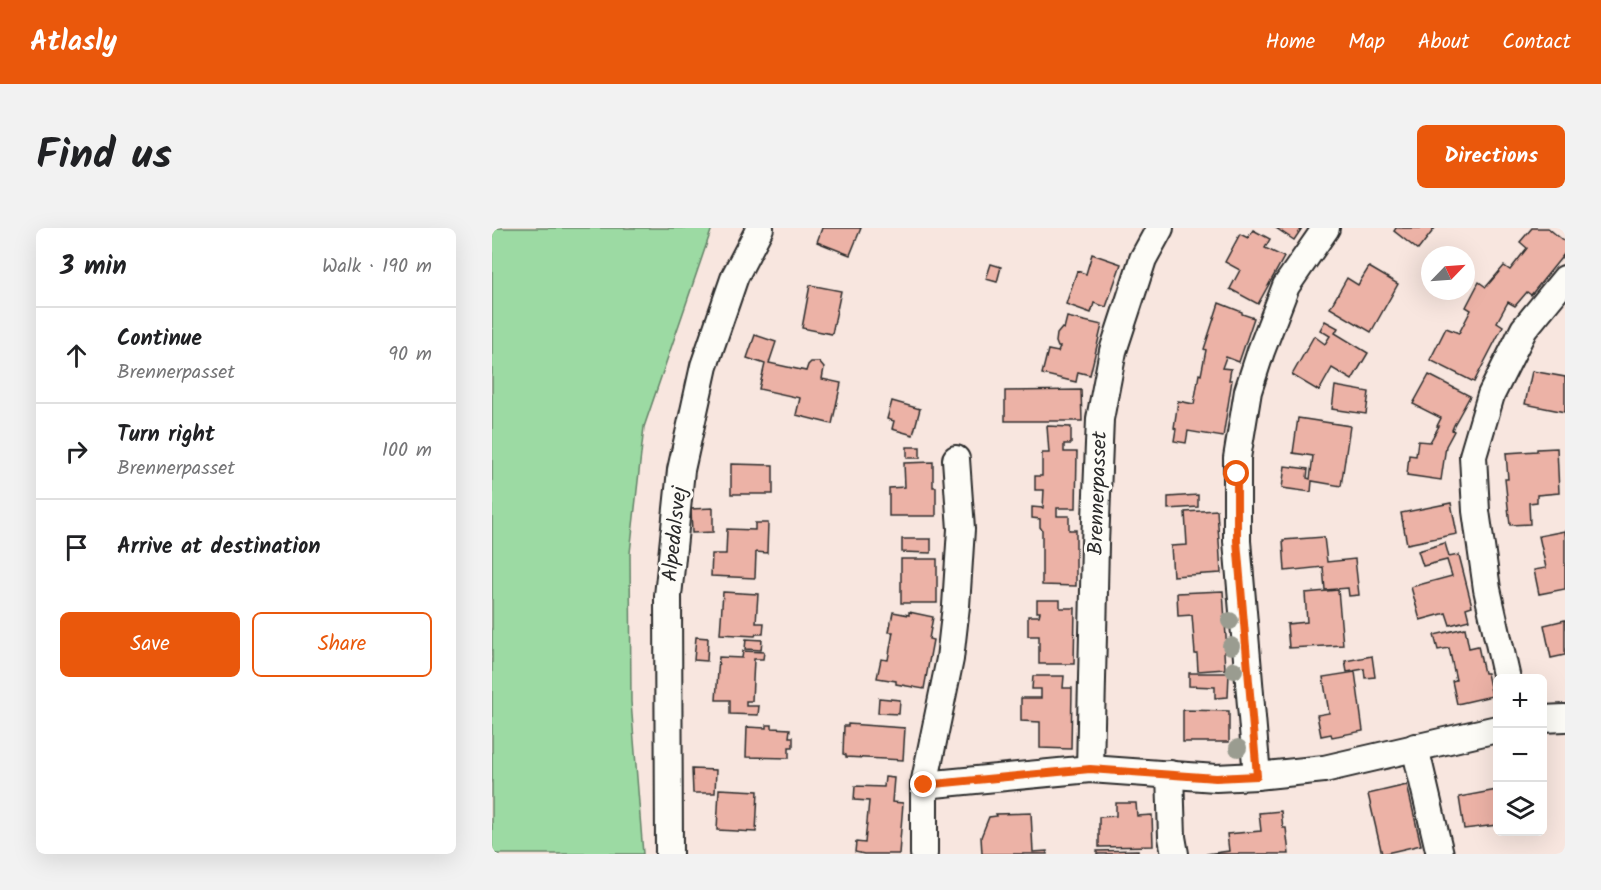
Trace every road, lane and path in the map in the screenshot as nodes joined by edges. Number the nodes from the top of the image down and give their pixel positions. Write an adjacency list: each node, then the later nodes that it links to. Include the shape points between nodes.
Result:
1 (760, 228): 15 (street, Alpedalsvej, via 735,276 704,366 681,470 668,596)
2 (1160, 228): 11 (street, Brennerpasset, via 1143,259 1113,351 1100,419)
3 (1326, 228): 13 (street, via 1286,286 1260,351 1248,391 1237,458 1237,541)
4 (1565, 279): 6 (street, via 1524,329 1491,395 1473,456 1487,589)
5 (956, 459): 14 (street, via 961,529 956,606 950,659)
6 (1506, 674)
7 (1565, 718): 8 (street)
8 (1547, 719)
9 (1493, 730): 10 (street)
10 (1415, 747): 13 (street, via 1324,769); 18 (street)
11 (1090, 769): 12 (street); 14 (street)
12 (1170, 774): 13 (street); 17 (street)
13 (1257, 776)
14 (924, 785): 16 (street)
15 (669, 854)
16 (924, 854)
17 (1175, 854)
18 (1440, 854)

